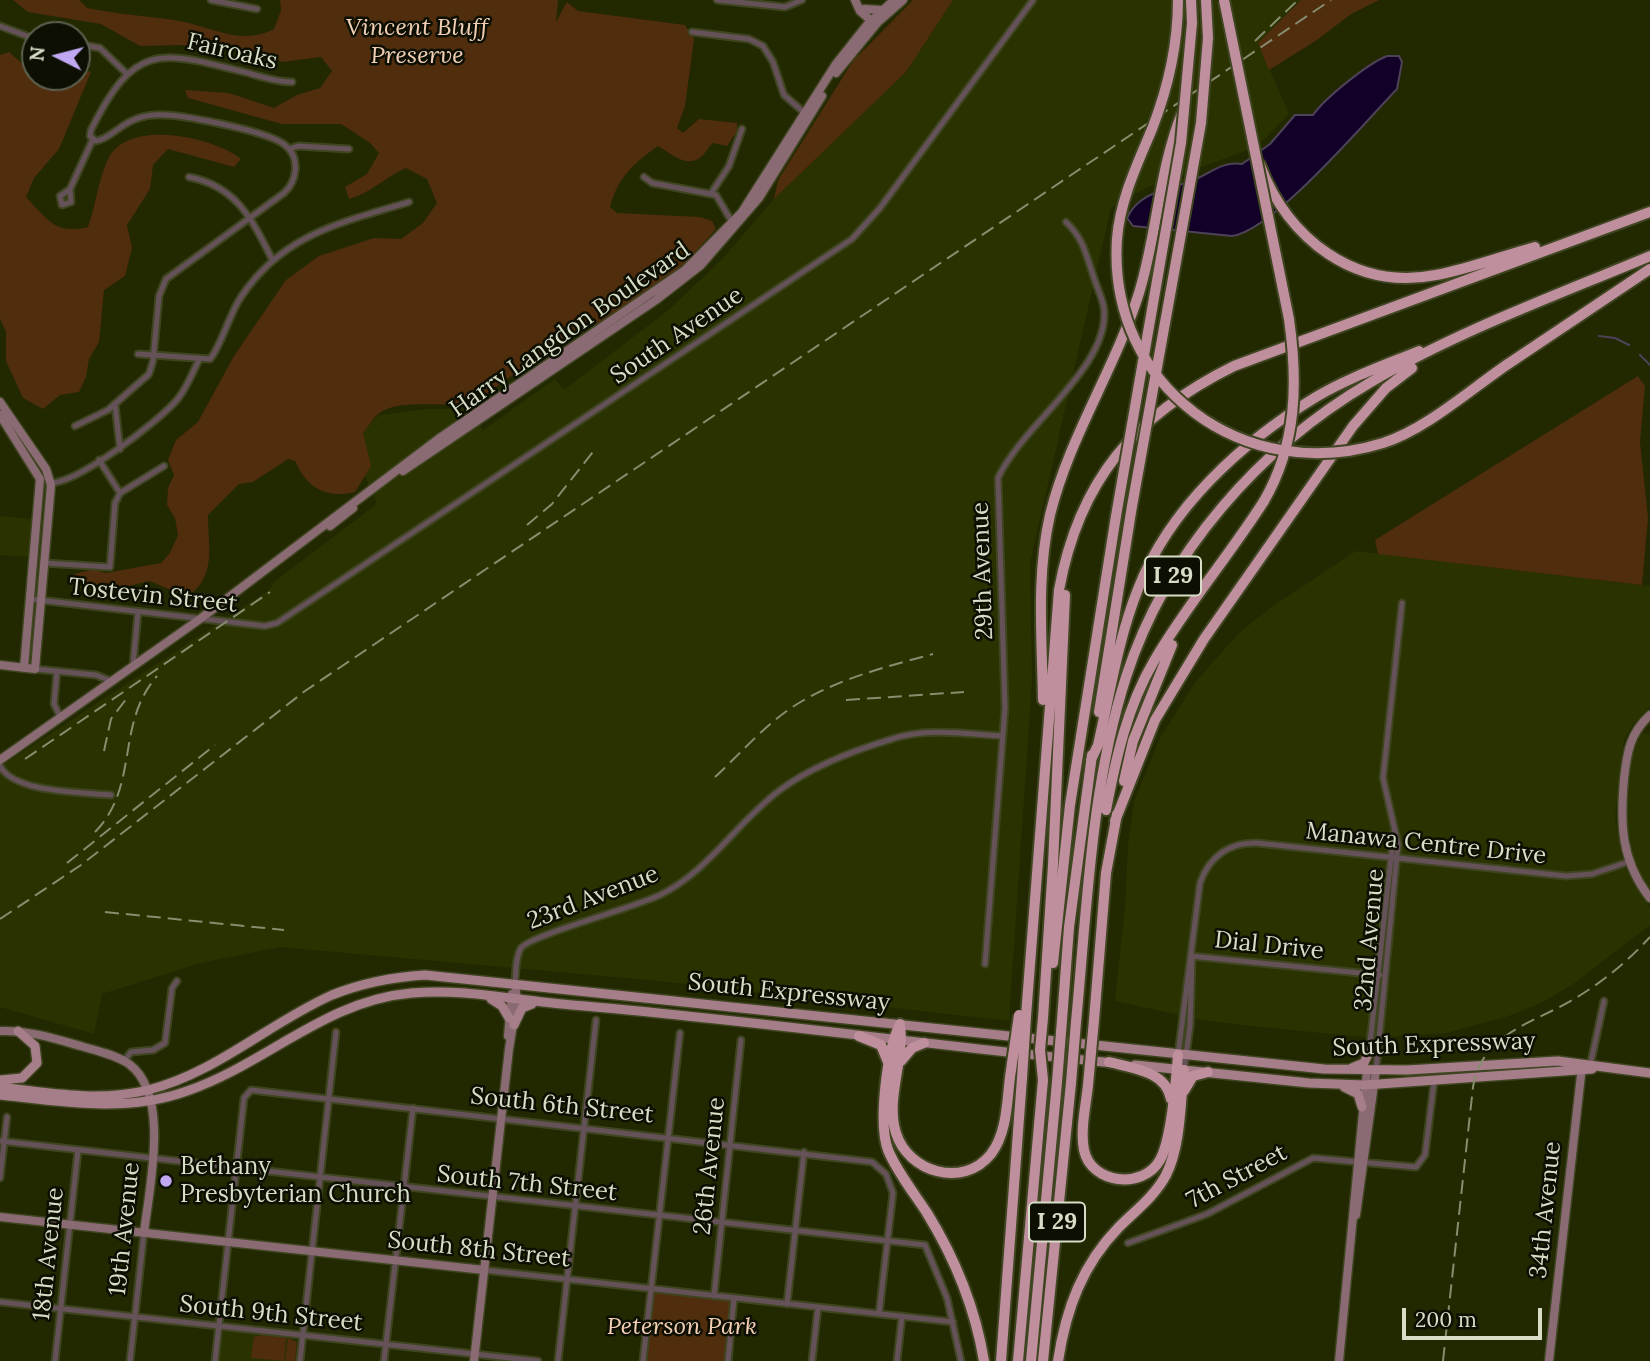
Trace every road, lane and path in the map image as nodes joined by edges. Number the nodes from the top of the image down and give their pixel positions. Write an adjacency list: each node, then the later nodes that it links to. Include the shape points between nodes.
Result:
1 (211, 0): 13 (street)
2 (717, 0): 11 (street)
3 (803, 0): 11 (street, via 785,7)
4 (894, 0): 14 (street, Harry Langdon Boulevard)
5 (903, 0): 15 (street, Harry Langdon Boulevard)
6 (1033, 0): 66 (street, South Avenue, via 880,208 852,239)
7 (1178, 0): 42 (highway, bridge, via 1169,75 1126,194 1116,259 1130,331 1141,353 1171,391 1206,420 1241,440 1280,452 1320,454 1386,442 1411,430)
8 (1191, 0): 23 (highway, bridge)
9 (1206, 0): 77 (highway, bridge, via 1208,38 1201,123)
10 (1224, 0): 27 (highway, bridge)
11 (740, 1)
12 (861, 6): 14 (street); 15 (street); 17 (street)
13 (257, 9)
14 (882, 10): 15 (street, Harry Langdon Boulevard)
15 (873, 21): 17 (street, Harry Langdon Boulevard); 24 (street, Harry Langdon Boulevard)
16 (0, 26): 19 (street)
17 (862, 30): 24 (street, Harry Langdon Boulevard)
18 (692, 32): 24 (street, via 749,39 763,46 784,95)
19 (21, 34)
20 (91, 46): 21 (street, via 100,48)
21 (127, 74): 22 (street, Fairoaks, via 149,60 173,56); 26 (street, via 93,127)
22 (292, 82)
23 (1186, 104): 79 (highway, bridge, via 1139,292 1072,451 1046,534 1041,576); 98 (highway, bridge, via 1070,805)
24 (807, 115): 38 (street, Harry Langdon Boulevard)
25 (742, 129): 33 (street, via 729,166)
26 (93, 139): 28 (street, via 100,141 134,118 176,115 274,139); 32 (street)
27 (1253, 145): 39 (highway, bridge, via 1287,216 1318,248 1348,266 1383,277 1422,277); 64 (highway, bridge, via 1289,319 1296,386 1289,442 1264,502)
28 (289, 149): 29 (street); 36 (street, via 296,167 291,185)
29 (349, 149)
30 (189, 177): 36 (street, via 219,186)
31 (644, 177): 33 (street, via 652,183)
32 (70, 189)
33 (712, 192): 38 (street)
34 (409, 202): 41 (street, via 316,233)
35 (1650, 212): 39 (highway, I 29)
36 (252, 217): 41 (street); 46 (street, via 166,279 159,296)
37 (1066, 222): 75 (street, 29th Avenue, via 1087,251 1104,307 1104,329 1096,353 1008,456 998,478)
38 (735, 225): 65 (street, Harry Langdon Boulevard, via 669,284 441,437)
39 (1575, 239): 58 (highway, I 29, via 1279,346 1214,376 1156,413 1128,441)
40 (1650, 256): 43 (highway, I 29)
41 (272, 259): 47 (street, via 236,304 214,355)
42 (1650, 270)
43 (1490, 325): 44 (highway, I 29); 77 (highway, via 1318,396 1244,450 1178,516 1138,589)
44 (1460, 338): 81 (highway, via 1410,369 1370,403 1301,498 1155,720); 87 (highway, I 29, via 1373,381 1301,430 1236,491 1174,576 1131,664 1108,744)
45 (138, 354): 46 (street)
46 (154, 355): 47 (street); 49 (street, via 149,374)
47 (199, 360): 52 (street, via 174,403)
48 (0, 402): 50 (street)
49 (115, 404): 51 (street); 52 (street)
50 (2, 411): 55 (street); 56 (street, via 46,469)
51 (75, 426)
52 (121, 449): 53 (street)
53 (99, 460): 56 (street); 57 (street)
54 (164, 466): 57 (street)
55 (41, 483): 56 (street); 60 (street)
56 (51, 483): 59 (street)
57 (120, 493): 59 (street, via 115,503 110,567)
58 (1090, 494): 79 (highway, I 29, via 1069,545 1059,590); 98 (highway, via 1065,597)
59 (44, 563): 61 (street)
60 (30, 599): 61 (street, Tostevin Street); 69 (street)
61 (41, 600): 63 (street, Tostevin Street); 70 (street)
62 (1402, 603): 82 (street, 32nd Avenue, via 1383,778)
63 (138, 612): 65 (street, Tostevin Street); 68 (street)
64 (1188, 612): 81 (highway, via 1132,741); 87 (highway, via 1154,661 1118,751)
65 (200, 619): 66 (street, Tostevin Street); 68 (street, Harry Langdon Boulevard)
66 (271, 625)
67 (0, 665): 69 (street)
68 (133, 666): 72 (street, Harry Langdon Boulevard)
69 (24, 668): 70 (street)
70 (35, 669): 71 (street)
71 (57, 671): 72 (street); 74 (street, via 54,704)
72 (111, 681): 74 (street, Harry Langdon Boulevard)
73 (1650, 715): 85 (street, via 1628,747 1621,809)
74 (61, 718): 76 (street, Harry Langdon Boulevard)
75 (1003, 736): 89 (street, 29th Avenue); 93 (street, 23rd Avenue, via 913,734 838,759 780,790 687,880 613,914 523,945)
76 (0, 760)
77 (1091, 760): 193 (highway, bridge, via 1069,927)
78 (0, 766): 80 (street, via 8,778 22,784)
79 (1042, 782): 120 (highway, I 29, bridge, via 1028,987)
80 (111, 795)
81 (1115, 821): 131 (highway, bridge, via 1106,873 1084,1148 1096,1169 1113,1178 1137,1178 1157,1164)
82 (1394, 829): 83 (street, 32nd Avenue); 84 (street, 32nd Avenue)
83 (1390, 857): 84 (street, Manawa Centre Drive); 88 (street, Manawa Centre Drive, via 1253,843 1234,846 1209,864 1200,883); 90 (street, 32nd Avenue)
84 (1397, 858): 85 (street, Manawa Centre Drive, via 1572,877); 91 (street, 32nd Avenue)
85 (1628, 862): 86 (street)
86 (1650, 898)
87 (1084, 940): 194 (highway, I 29, bridge)
88 (1191, 956): 90 (street, Dial Drive); 111 (street, via 1186,972)
89 (985, 964)
90 (1377, 975): 91 (street, Dial Drive); 110 (street, 32nd Avenue)
91 (1385, 976): 117 (street, 32nd Avenue)
92 (177, 981): 112 (street, via 164,1043)
93 (515, 984): 95 (street, 23rd Avenue); 101 (main road, South Expressway); 127 (main road, South Expressway, via 425,975 361,985 317,1003 190,1075)
94 (480, 996): 95 (main road, South Expressway); 100 (main road, via 499,1003); 130 (main road, South Expressway, via 411,993 360,1003 317,1021 209,1083)
95 (514, 1000): 97 (main road, South Expressway); 100 (street, 23rd Avenue)
96 (1604, 1000): 114 (street)
97 (542, 1002): 100 (main road, via 522,1008); 106 (main road, South Expressway)
98 (1045, 1018): 192 (highway, bridge)
99 (596, 1020): 136 (street)
100 (512, 1021): 135 (street, 23rd Avenue)
101 (900, 1024): 108 (highway); 111 (main road, South Expressway)
102 (0, 1031): 103 (street)
103 (18, 1031): 112 (street); 122 (main road, via 35,1046 37,1063 22,1078)
104 (336, 1032): 129 (street)
105 (680, 1033): 137 (street)
106 (859, 1036): 108 (main road, South Expressway); 121 (highway, via 884,1049)
107 (741, 1040): 139 (street, 26th Avenue)
108 (897, 1040): 109 (main road, South Expressway); 121 (highway)
109 (924, 1043): 113 (main road, South Expressway); 121 (highway, via 906,1053)
110 (1369, 1052): 116 (main road, via 1361,1066); 117 (street, 32nd Avenue)
111 (1182, 1055): 115 (highway); 116 (main road, South Expressway)
112 (126, 1057): 127 (street)
113 (1109, 1062): 115 (main road, South Expressway); 131 (highway, via 1157,1077)
114 (1589, 1067): 117 (main road, South Expressway, via 1525,1061); 119 (main road, South Expressway); 123 (main road, South Expressway); 197 (street, 34th Avenue)
115 (1180, 1069): 118 (main road, South Expressway); 131 (highway)
116 (1342, 1070): 117 (main road, South Expressway)
117 (1372, 1071): 125 (street, 32nd Avenue)
118 (1208, 1072): 124 (main road, South Expressway); 131 (highway, via 1190,1078)
119 (1650, 1073)
120 (1016, 1077): 121 (highway, via 1000,1139 990,1155 979,1165 951,1174 918,1163 900,1143 894,1123); 191 (highway, I 29)
121 (893, 1079): 190 (highway, via 884,1130 888,1150 967,1288)
122 (0, 1080)
123 (1434, 1082): 125 (main road, South Expressway); 143 (street, 7th Street, via 1422,1162 1408,1168)
124 (1332, 1084): 125 (main road, South Expressway); 132 (main road, via 1355,1091)
125 (1369, 1085): 132 (street, 32nd Avenue); 143 (street, 32nd Avenue)
126 (0, 1087): 127 (main road, South Expressway, via 83,1096)
127 (147, 1090): 130 (street)
128 (0, 1095): 130 (main road, South Expressway, via 89,1105)
129 (329, 1098): 133 (street, South 6th Street); 144 (street, South 6th Street, via 247,1091); 146 (street)
130 (151, 1101): 142 (street, 19th Avenue)
131 (1176, 1106): 195 (highway, via 1167,1172 1088,1266 1066,1315)
132 (1362, 1107): 143 (street, 32nd Avenue)
133 (413, 1108): 135 (street, South 6th Street); 147 (street)
134 (7, 1117): 138 (street)
135 (501, 1118): 136 (street, South 6th Street); 148 (street, 23rd Avenue)
136 (584, 1128): 137 (street, South 6th Street); 149 (street)
137 (668, 1137): 139 (street, South 6th Street); 150 (street)
138 (2, 1142): 140 (street, South 7th Street); 145 (street)
139 (731, 1144): 141 (street, South 6th Street); 152 (street, 26th Avenue)
140 (78, 1150): 142 (street, South 7th Street); 153 (street, 18th Avenue)
141 (804, 1152): 154 (street); 156 (street, South 6th Street, via 872,1162 883,1170 892,1185)
142 (152, 1159): 144 (street, South 7th Street); 155 (street, 19th Avenue)
143 (1361, 1161): 158 (street, 7th Street, via 1308,1159 1202,1216); 196 (street, 32nd Avenue)
144 (236, 1168): 146 (street, South 7th Street); 157 (street)
145 (0, 1178)
146 (320, 1178): 147 (street, South 7th Street); 159 (street)
147 (404, 1187): 148 (street, South 7th Street); 160 (street)
148 (491, 1197): 149 (street, South 7th Street); 161 (street, 23rd Avenue)
149 (575, 1207): 150 (street, South 7th Street); 162 (street)
150 (659, 1216): 152 (street, South 7th Street); 163 (street)
151 (0, 1217): 153 (street, South 8th Street)
152 (722, 1223): 154 (street, South 7th Street); 164 (street, 26th Avenue)
153 (70, 1225): 155 (street, South 8th Street); 169 (street, 18th Avenue)
154 (795, 1231): 156 (street, South 7th Street); 167 (street)
155 (144, 1233): 157 (street, South 8th Street); 172 (street, 19th Avenue)
156 (887, 1241): 170 (street); 173 (street, South 7th Street, via 925,1245)
157 (228, 1242): 159 (street, South 8th Street); 174 (street)
158 (1128, 1243)
159 (312, 1251): 160 (street, South 8th Street); 175 (street)
160 (396, 1261): 161 (street, South 8th Street); 176 (street)
161 (484, 1270): 162 (street, South 8th Street); 177 (street, 23rd Avenue)
162 (567, 1279): 163 (street, South 8th Street); 184 (street)
163 (651, 1289): 164 (street, South 8th Street); 185 (street)
164 (714, 1296): 165 (street, South 8th Street)
165 (734, 1298): 167 (street, South 8th Street); 186 (street)
166 (0, 1302): 169 (street, South 9th Street)
167 (787, 1304): 168 (street, South 8th Street)
168 (818, 1307): 170 (street, South 8th Street); 187 (street)
169 (61, 1309): 172 (street, South 9th Street); 178 (street, 18th Avenue)
170 (879, 1314): 171 (street, South 8th Street)
171 (902, 1316): 173 (street, South 8th Street); 188 (street)
172 (135, 1317): 174 (street, South 9th Street); 179 (street, 19th Avenue)
173 (953, 1322): 189 (street)
174 (219, 1325): 175 (street, South 9th Street); 180 (street)
175 (303, 1335): 176 (street, South 9th Street); 181 (street)
176 (386, 1344): 177 (street, South 9th Street); 182 (street)
177 (474, 1357): 183 (street, South 9th Street)
178 (55, 1361)
179 (130, 1361)
180 (215, 1361)
181 (300, 1361)
182 (384, 1361)
183 (538, 1361)
184 (558, 1361)
185 (643, 1361)
186 (727, 1361)
187 (812, 1361)
188 (897, 1361)
189 (961, 1361)
190 (984, 1361)
191 (1001, 1361)
192 (1018, 1361)
193 (1031, 1361)
194 (1043, 1361)
195 (1058, 1361)
196 (1339, 1361)
197 (1549, 1361)

